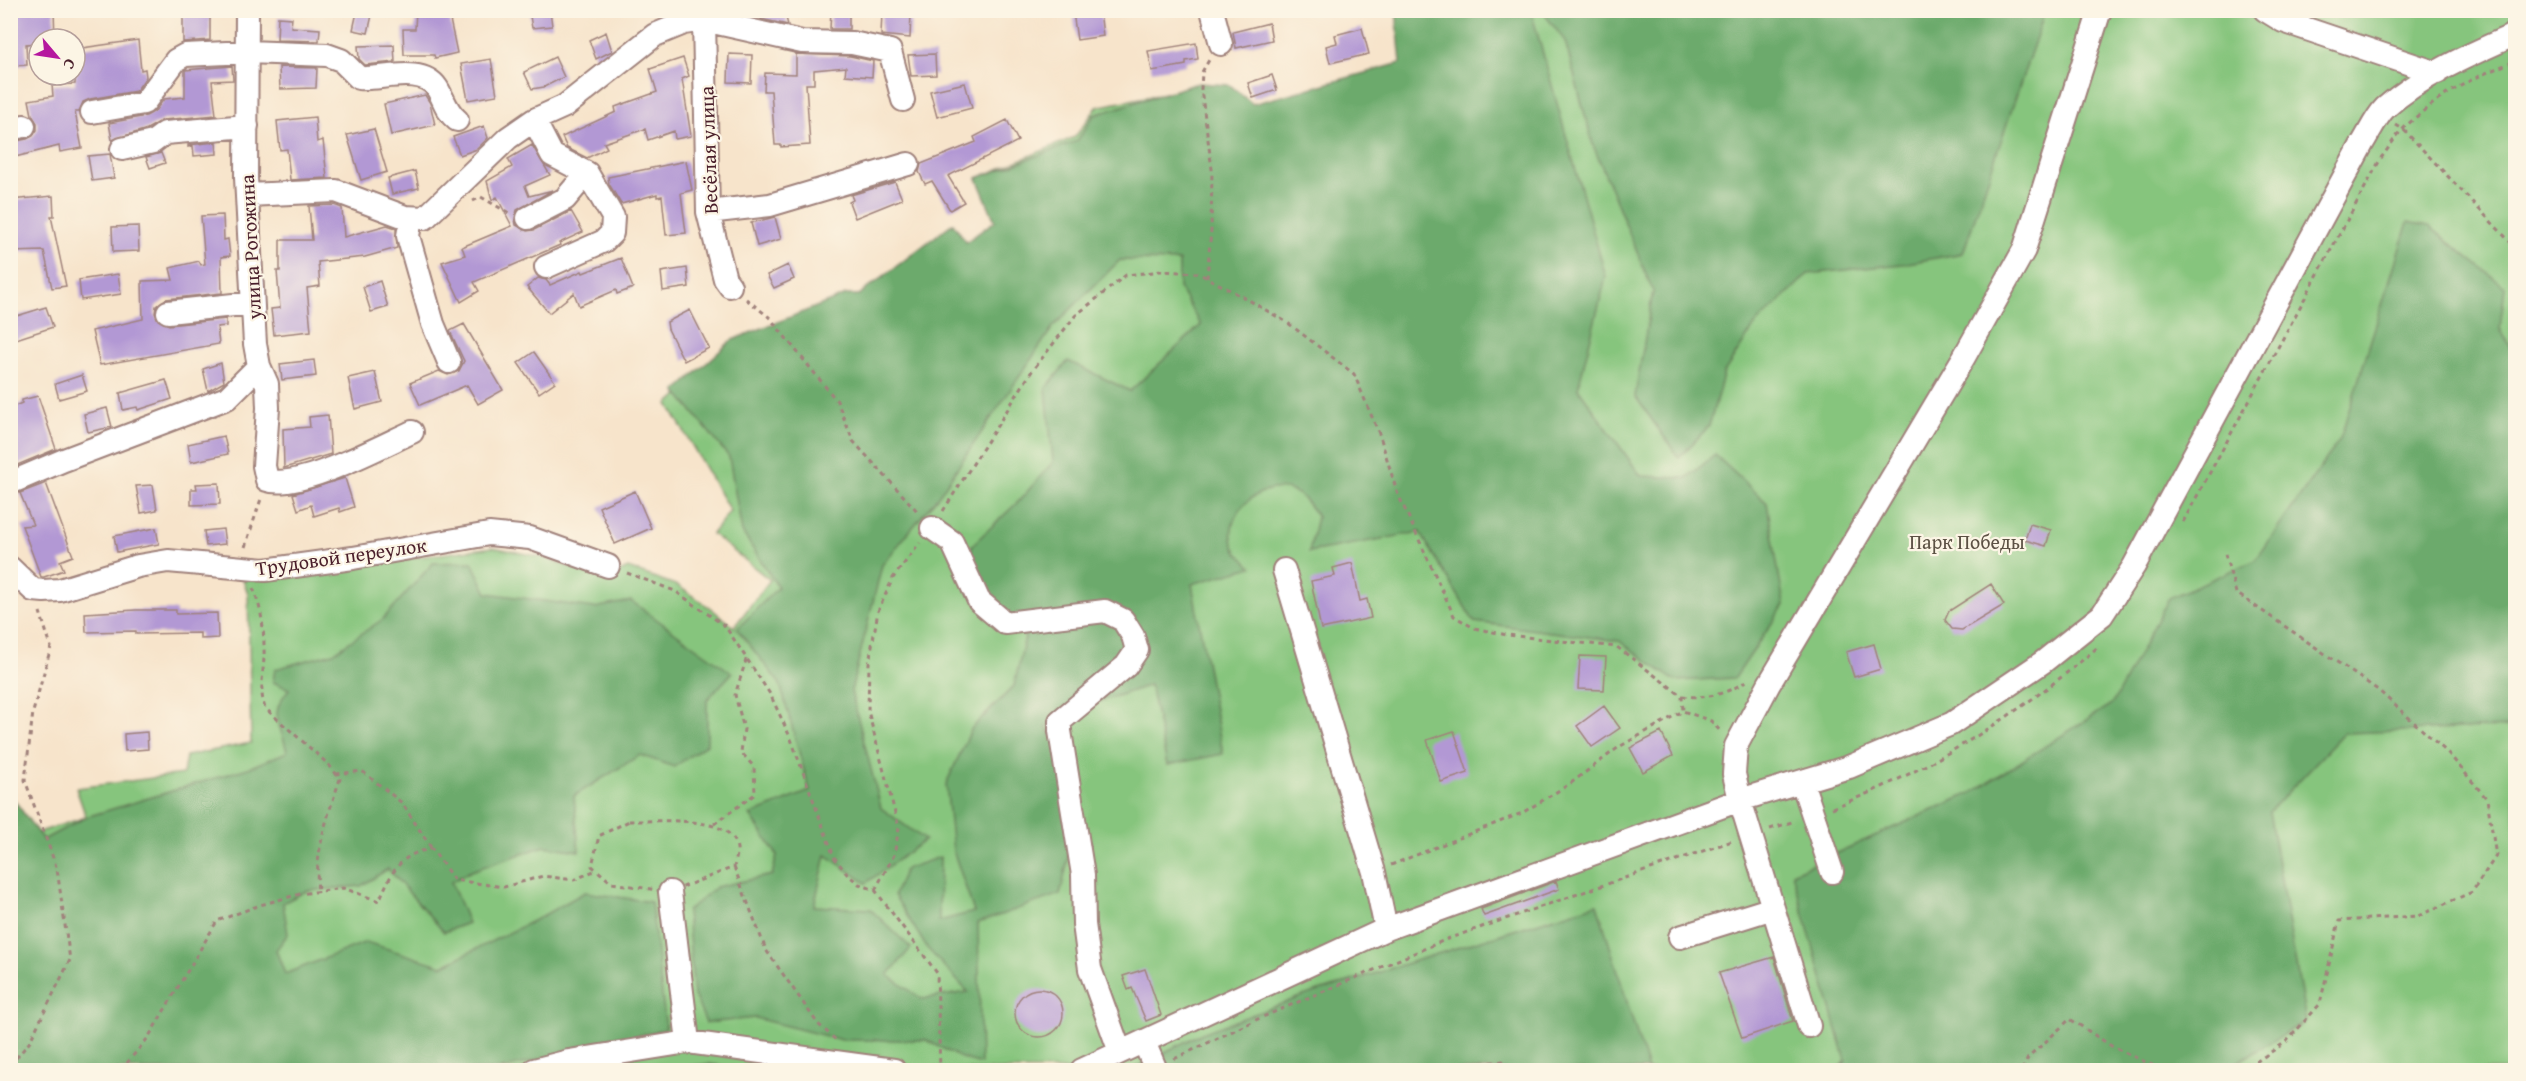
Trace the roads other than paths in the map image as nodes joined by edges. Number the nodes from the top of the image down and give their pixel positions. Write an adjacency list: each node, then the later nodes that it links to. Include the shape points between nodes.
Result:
1 (247, 10): 8 (street, улица Рогожина)
2 (1212, 10): 7 (street)
3 (2100, 10): 35 (street, via 2024,250 1736,746 1734,774)
4 (2265, 10): 9 (street, via 2283,21)
5 (705, 15): 10 (street, via 802,42 852,43 890,51); 13 (street, via 655,35 565,106); 19 (street, Весёлая улица)
6 (2516, 34): 9 (street)
7 (1221, 44)
8 (247, 52): 11 (street, via 185,56 177,60 144,103); 12 (street, via 327,55 341,60 359,78 426,78 436,86 449,114); 14 (street, улица Рогожина)
9 (2437, 73): 34 (street, via 2383,110 2134,566 2102,615 2043,662 1951,723 1849,767)
10 (903, 100)
11 (92, 112)
12 (457, 120)
13 (534, 120): 17 (street, via 552,155); 20 (street, via 508,138 424,218)
14 (247, 126): 15 (street, via 165,133 153,142); 18 (street, улица Рогожина)
15 (122, 149)
16 (909, 164): 19 (street, via 771,206)
17 (587, 173): 21 (street, via 565,199); 22 (street, via 613,217 612,234)
18 (247, 195): 20 (street, via 336,192); 24 (street, улица Рогожина)
19 (708, 212): 23 (street, Весёлая улица)
20 (411, 218): 26 (street, via 408,236)
21 (528, 218)
22 (546, 267)
23 (730, 286)
24 (252, 303): 25 (street); 27 (street, улица Рогожина)
25 (168, 312)
26 (450, 363)
27 (259, 366): 28 (street, улица Рогожина, via 267,384 267,480 283,483 330,469); 29 (street, via 227,398)
28 (412, 432)
29 (10, 483)
30 (932, 528): 44 (street, via 952,542 979,601 1005,623 1105,611 1123,620 1133,636 1137,650 1126,666 1060,721 1059,731 1083,875 1090,969)
31 (608, 566): 32 (street, Трудовой переулок, via 530,538 489,534 265,570 168,561 60,590 33,590)
32 (10, 568)
33 (1284, 570): 39 (street, via 1374,872)
34 (1802, 782): 35 (street); 36 (street)
35 (1740, 800): 38 (street); 39 (street)
36 (1832, 872)
37 (670, 892): 42 (street)
38 (1773, 908): 40 (street); 41 (street)
39 (1386, 929): 43 (street)
40 (1680, 937)
41 (1809, 1026)
42 (688, 1042): 46 (street, via 569,1061); 47 (street)
43 (1144, 1042): 44 (street); 45 (street)
44 (1120, 1052): 48 (street)
45 (1156, 1069)
46 (534, 1071)
47 (894, 1071)
48 (1082, 1071)

